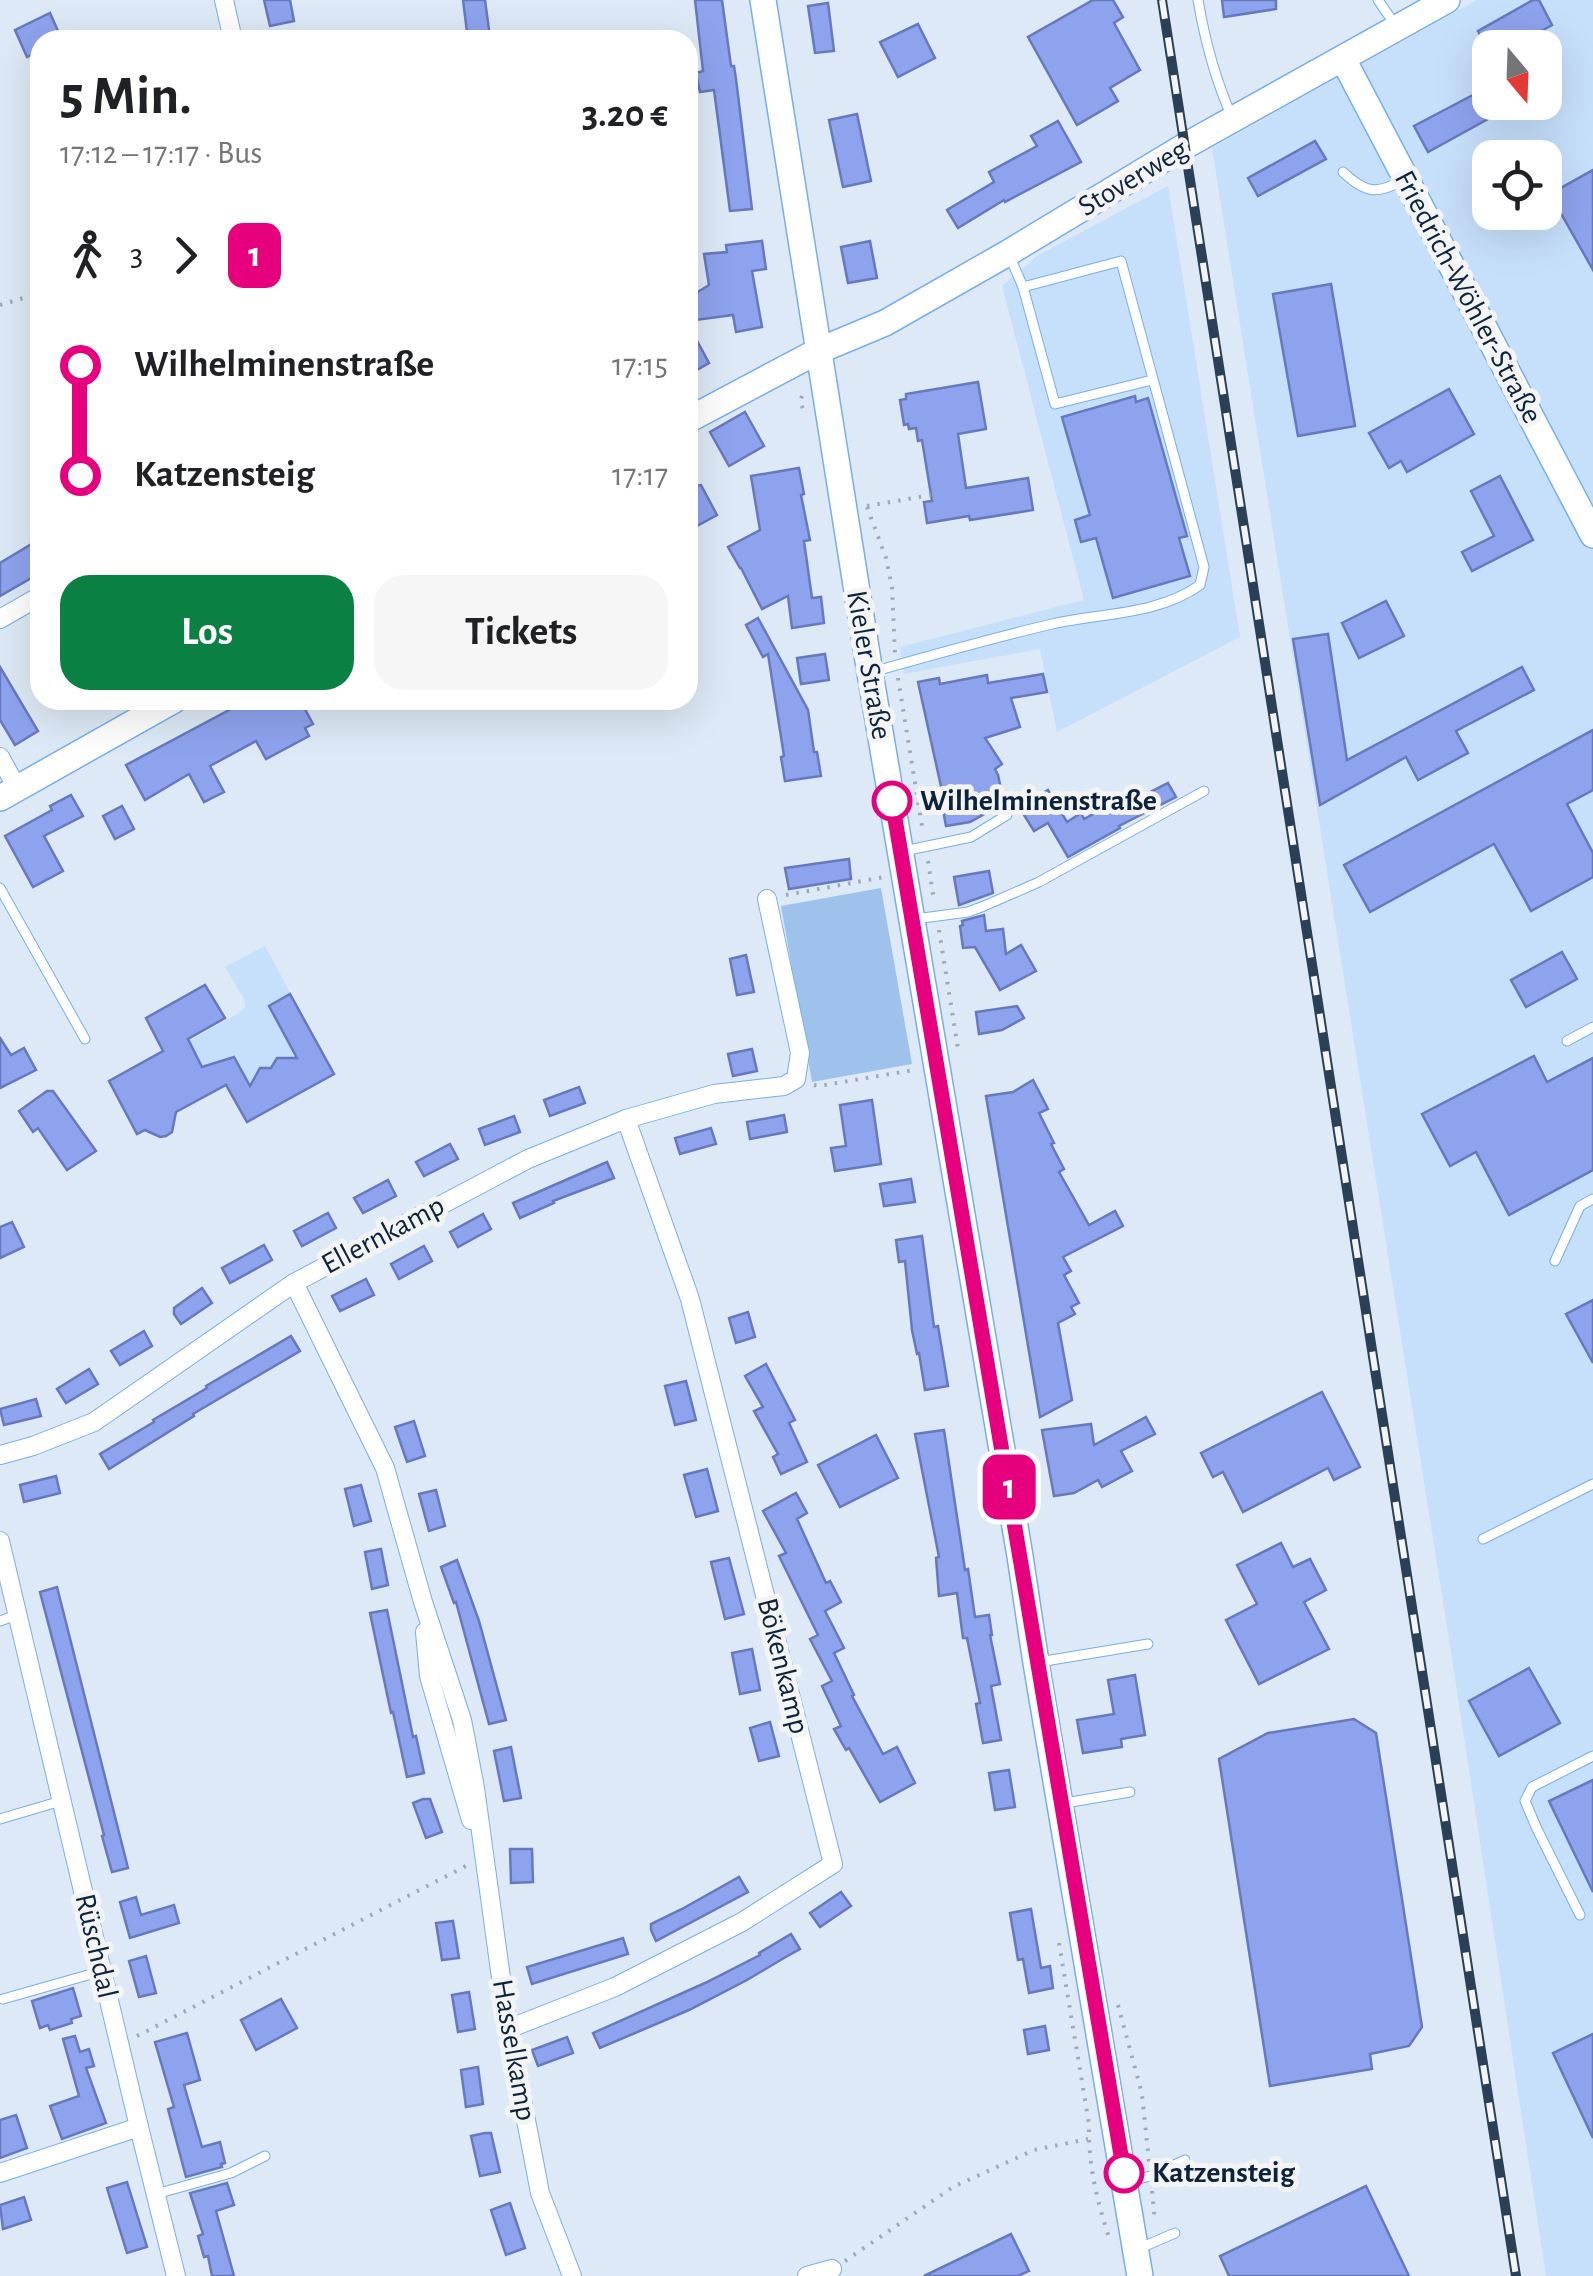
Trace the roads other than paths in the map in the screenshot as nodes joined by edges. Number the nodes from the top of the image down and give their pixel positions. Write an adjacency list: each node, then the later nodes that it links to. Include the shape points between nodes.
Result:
1 (224, 0): 7 (street)
2 (763, 0): 14 (main road, Kieler Straße)
3 (1198, 0): 9 (lane, via 1206,46)
4 (1378, 0): 6 (lane)
5 (1447, 0): 6 (main road, Stoverweg)
6 (1397, 28): 8 (main road, Stoverweg)
7 (231, 30)
8 (1343, 60): 9 (main road, Stoverweg); 11 (main road, Friedrich-Wöhler-Straße)
9 (1233, 120): 12 (main road, Stoverweg)
10 (1343, 172): 11 (lane, via 1368,190)
11 (1406, 179): 17 (main road, Friedrich-Wöhler-Straße)
12 (1008, 253): 13 (lane); 14 (main road, Stoverweg, via 885,323)
13 (1023, 287): 15 (lane, via 1056,404); 15 (lane, via 1121,262)
14 (818, 351): 16 (main road); 20 (main road, Kieler Straße)
15 (1152, 380): 20 (lane, via 1204,568 1200,585 1185,596 1124,613 1056,623)
16 (698, 415)
17 (1593, 535)
18 (30, 602): 19 (street)
19 (0, 619)
20 (870, 673): 26 (main road, Kieler Straße)
21 (156, 710): 24 (main road)
22 (0, 757): 24 (street)
23 (1204, 791): 29 (lane, via 1039,882 984,906)
24 (9, 793)
25 (1007, 815): 26 (lane, via 971,837)
26 (913, 849): 29 (main road, Kieler Straße)
27 (0, 888): 31 (lane)
28 (767, 900): 33 (street, Ellernkamp, via 800,1052 796,1079)
29 (925, 918): 43 (main road, Kieler Straße)
30 (1593, 1027): 32 (lane)
31 (85, 1039)
32 (1566, 1041)
33 (626, 1119): 36 (street, Ellernkamp, via 528,1159); 52 (street, Bökenkamp, via 690,1299 833,1864 742,1922 615,1986)
34 (1593, 1199): 35 (lane, via 1580,1206)
35 (1555, 1261)
36 (294, 1283): 37 (street, Ellernkamp, via 94,1422); 52 (street, Hasselkamp, via 385,1468 462,1720)
37 (0, 1456)
38 (1593, 1484): 39 (lane)
39 (1482, 1538)
40 (0, 1541): 41 (street, Rüschdal)
41 (8, 1618): 46 (street, Rüschdal)
42 (1148, 1644): 43 (lane)
43 (1036, 1663): 47 (main road, Kieler Straße)
44 (1593, 1756): 49 (lane, via 1532,1787 1525,1801)
45 (1130, 1792): 47 (lane)
46 (61, 1801): 48 (lane); 50 (street, Rüschdal)
47 (1062, 1804): 57 (main road, Kieler Straße)
48 (0, 1819)
49 (1580, 1915)
50 (102, 1971): 51 (lane); 53 (street, Rüschdal)
51 (3, 1999)
52 (508, 2029): 63 (street, Hasselkamp, via 540,2193)
53 (138, 2127): 56 (street); 58 (street, Rüschdal)
54 (265, 2156): 58 (lane)
55 (1185, 2160): 57 (lane)
56 (0, 2173)
57 (1138, 2179): 60 (main road, Kieler Straße)
58 (156, 2194): 62 (street, Rüschdal)
59 (1175, 2233): 60 (lane)
60 (1144, 2256)
61 (832, 2270): 64 (street)
62 (176, 2276)
63 (572, 2276)
64 (808, 2276)

